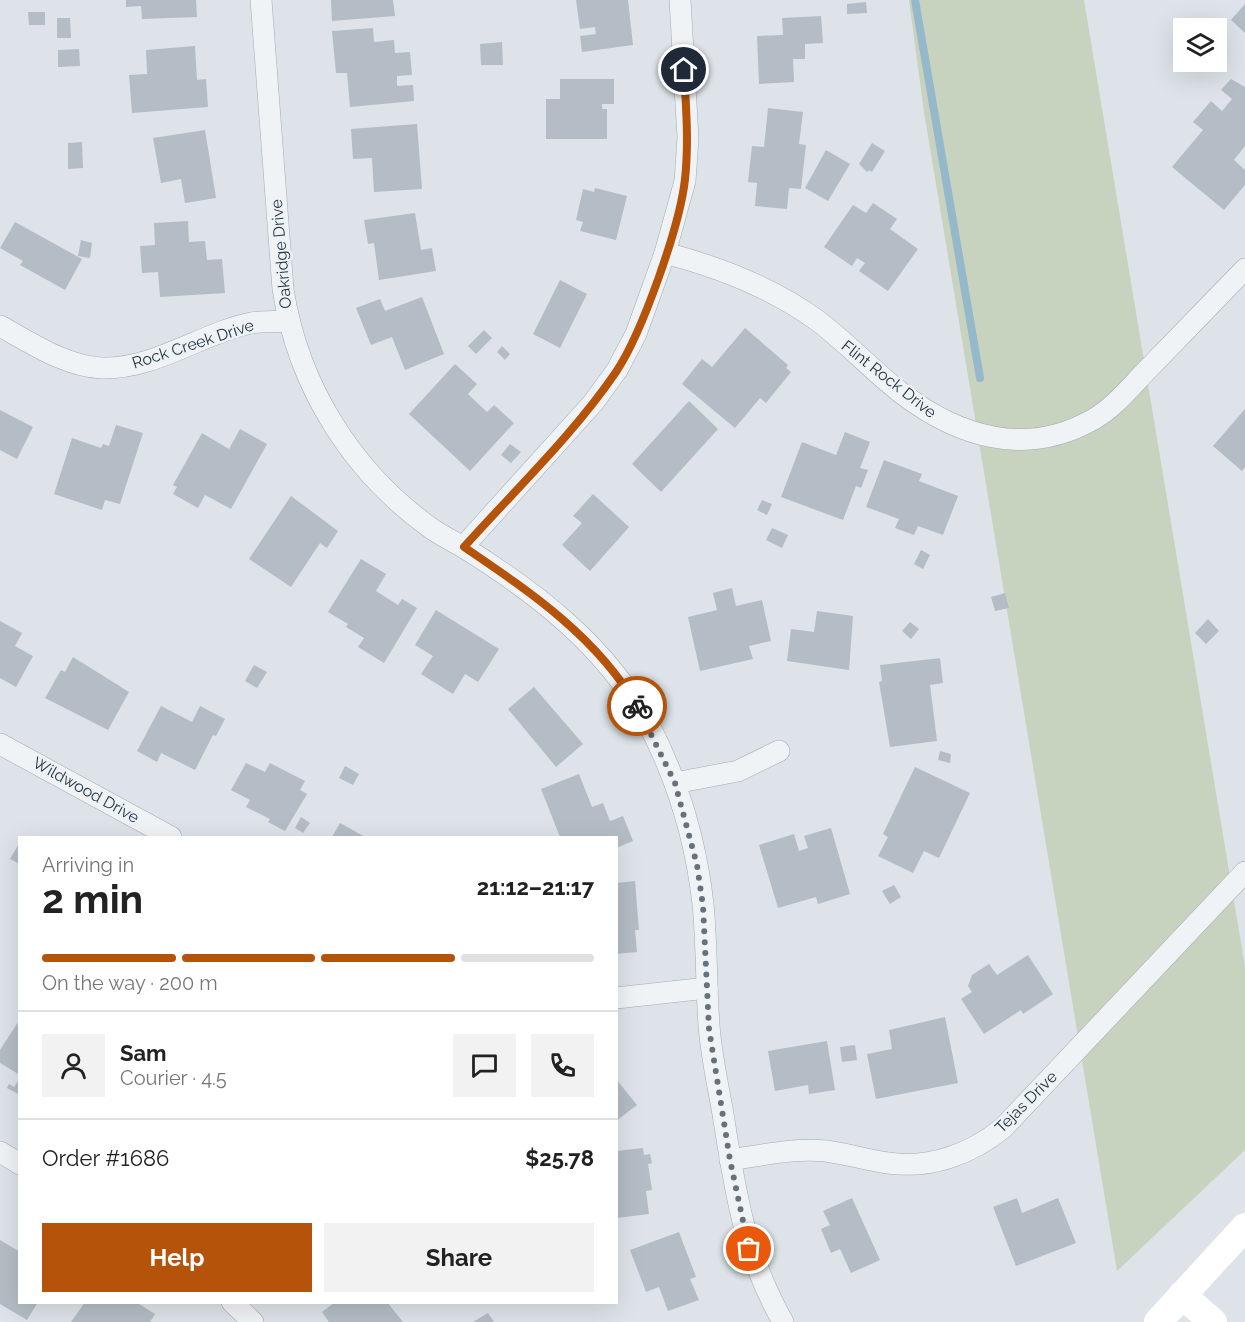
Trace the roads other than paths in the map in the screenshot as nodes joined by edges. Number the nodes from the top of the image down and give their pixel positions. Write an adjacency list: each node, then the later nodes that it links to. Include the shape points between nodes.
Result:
1 (261, 0): 5 (street, Oakridge Drive)
2 (680, 0): 3 (street, via 688,138 681,202)
3 (665, 253): 4 (street, Flint Rock Drive, via 704,263 760,286 818,321 901,393 940,419 1002,441 1065,432 1103,412); 7 (street, via 636,334 617,370 593,403)
4 (1245, 269)
5 (288, 321): 6 (street, Rock Creek Drive, via 250,323 158,358 101,368 54,355); 7 (street, Oakridge Drive, via 299,360 337,432 375,480 403,506 433,530)
6 (0, 326)
7 (464, 547): 10 (street, Oakridge Drive, via 538,598 600,656 627,689 649,726)
8 (0, 744): 11 (street, Wildwood Drive)
9 (779, 751): 10 (street, via 738,771)
10 (675, 783): 13 (street, Oakridge Drive, via 697,865)
11 (169, 836)
12 (1245, 872): 16 (street, Tejas Drive, via 1003,1128 985,1142 957,1156 927,1163 891,1164 825,1151 791,1150)
13 (707, 988): 14 (street); 16 (street, Oakridge Drive, via 709,1029)
14 (618, 998)
15 (0, 1152): 17 (street)
16 (730, 1160): 23 (street, Oakridge Drive, via 743,1229 756,1268)
17 (18, 1163)
18 (1245, 1227): 19 (main road)
19 (1182, 1294): 21 (main road); 24 (main road)
20 (234, 1304): 22 (street)
21 (1163, 1320)
22 (253, 1322)
23 (783, 1322)
24 (1213, 1322)

